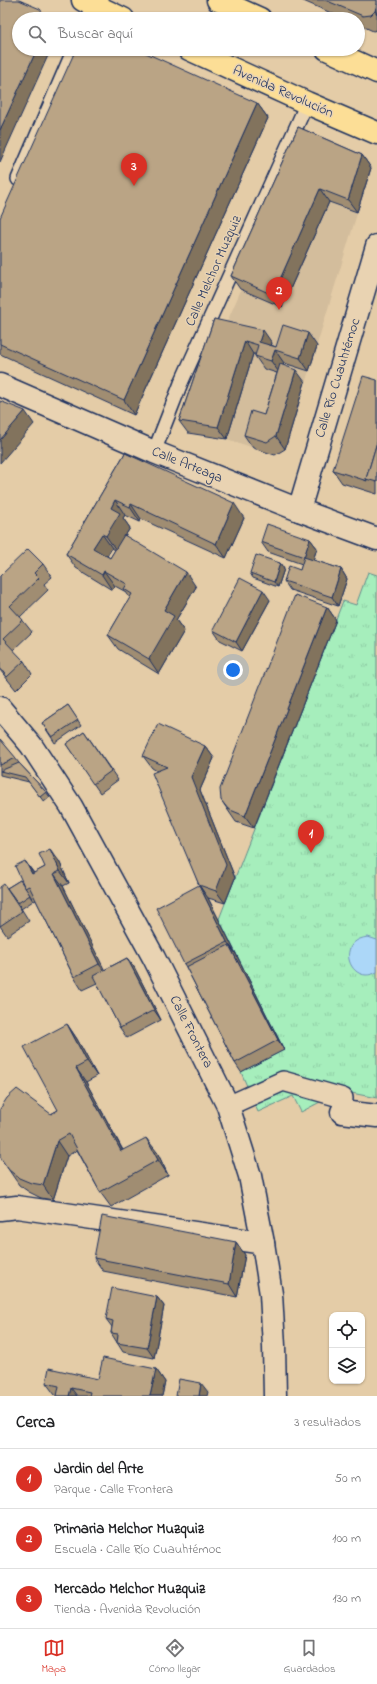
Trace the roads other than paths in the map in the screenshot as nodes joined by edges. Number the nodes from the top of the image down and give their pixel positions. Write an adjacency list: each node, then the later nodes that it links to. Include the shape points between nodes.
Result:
1 (218, 0): 4 (main road)
2 (88, 8): 3 (main road)
3 (101, 12)
4 (245, 12)
5 (71, 56): 11 (lane)
6 (204, 56): 9 (main road, Avenida Revolución)
7 (342, 56): 8 (main road)
8 (377, 72)
9 (307, 103): 10 (main road, Avenida Revolución); 14 (lane, Calle Melchor Muzquiz, via 181,383)
10 (377, 133)
11 (12, 191)
12 (377, 246): 15 (street, Calle Río Cuauhtémoc)
13 (0, 384): 14 (street, Calle Arteaga)
14 (154, 452): 15 (street, Calle Arteaga)
15 (299, 510): 16 (street, Calle Arteaga)
16 (377, 539)
17 (0, 708): 18 (street, Calle Frontera, via 31,745 71,806 154,958)
18 (228, 1106): 19 (street, via 283,1080 343,1098); 22 (street, Calle Frontera, via 250,1176)
19 (342, 1112): 20 (street)
20 (377, 1116)
21 (0, 1209): 22 (street, via 17,1207)
22 (263, 1243): 23 (street, Calle Frontera, via 271,1294)
23 (275, 1396)

